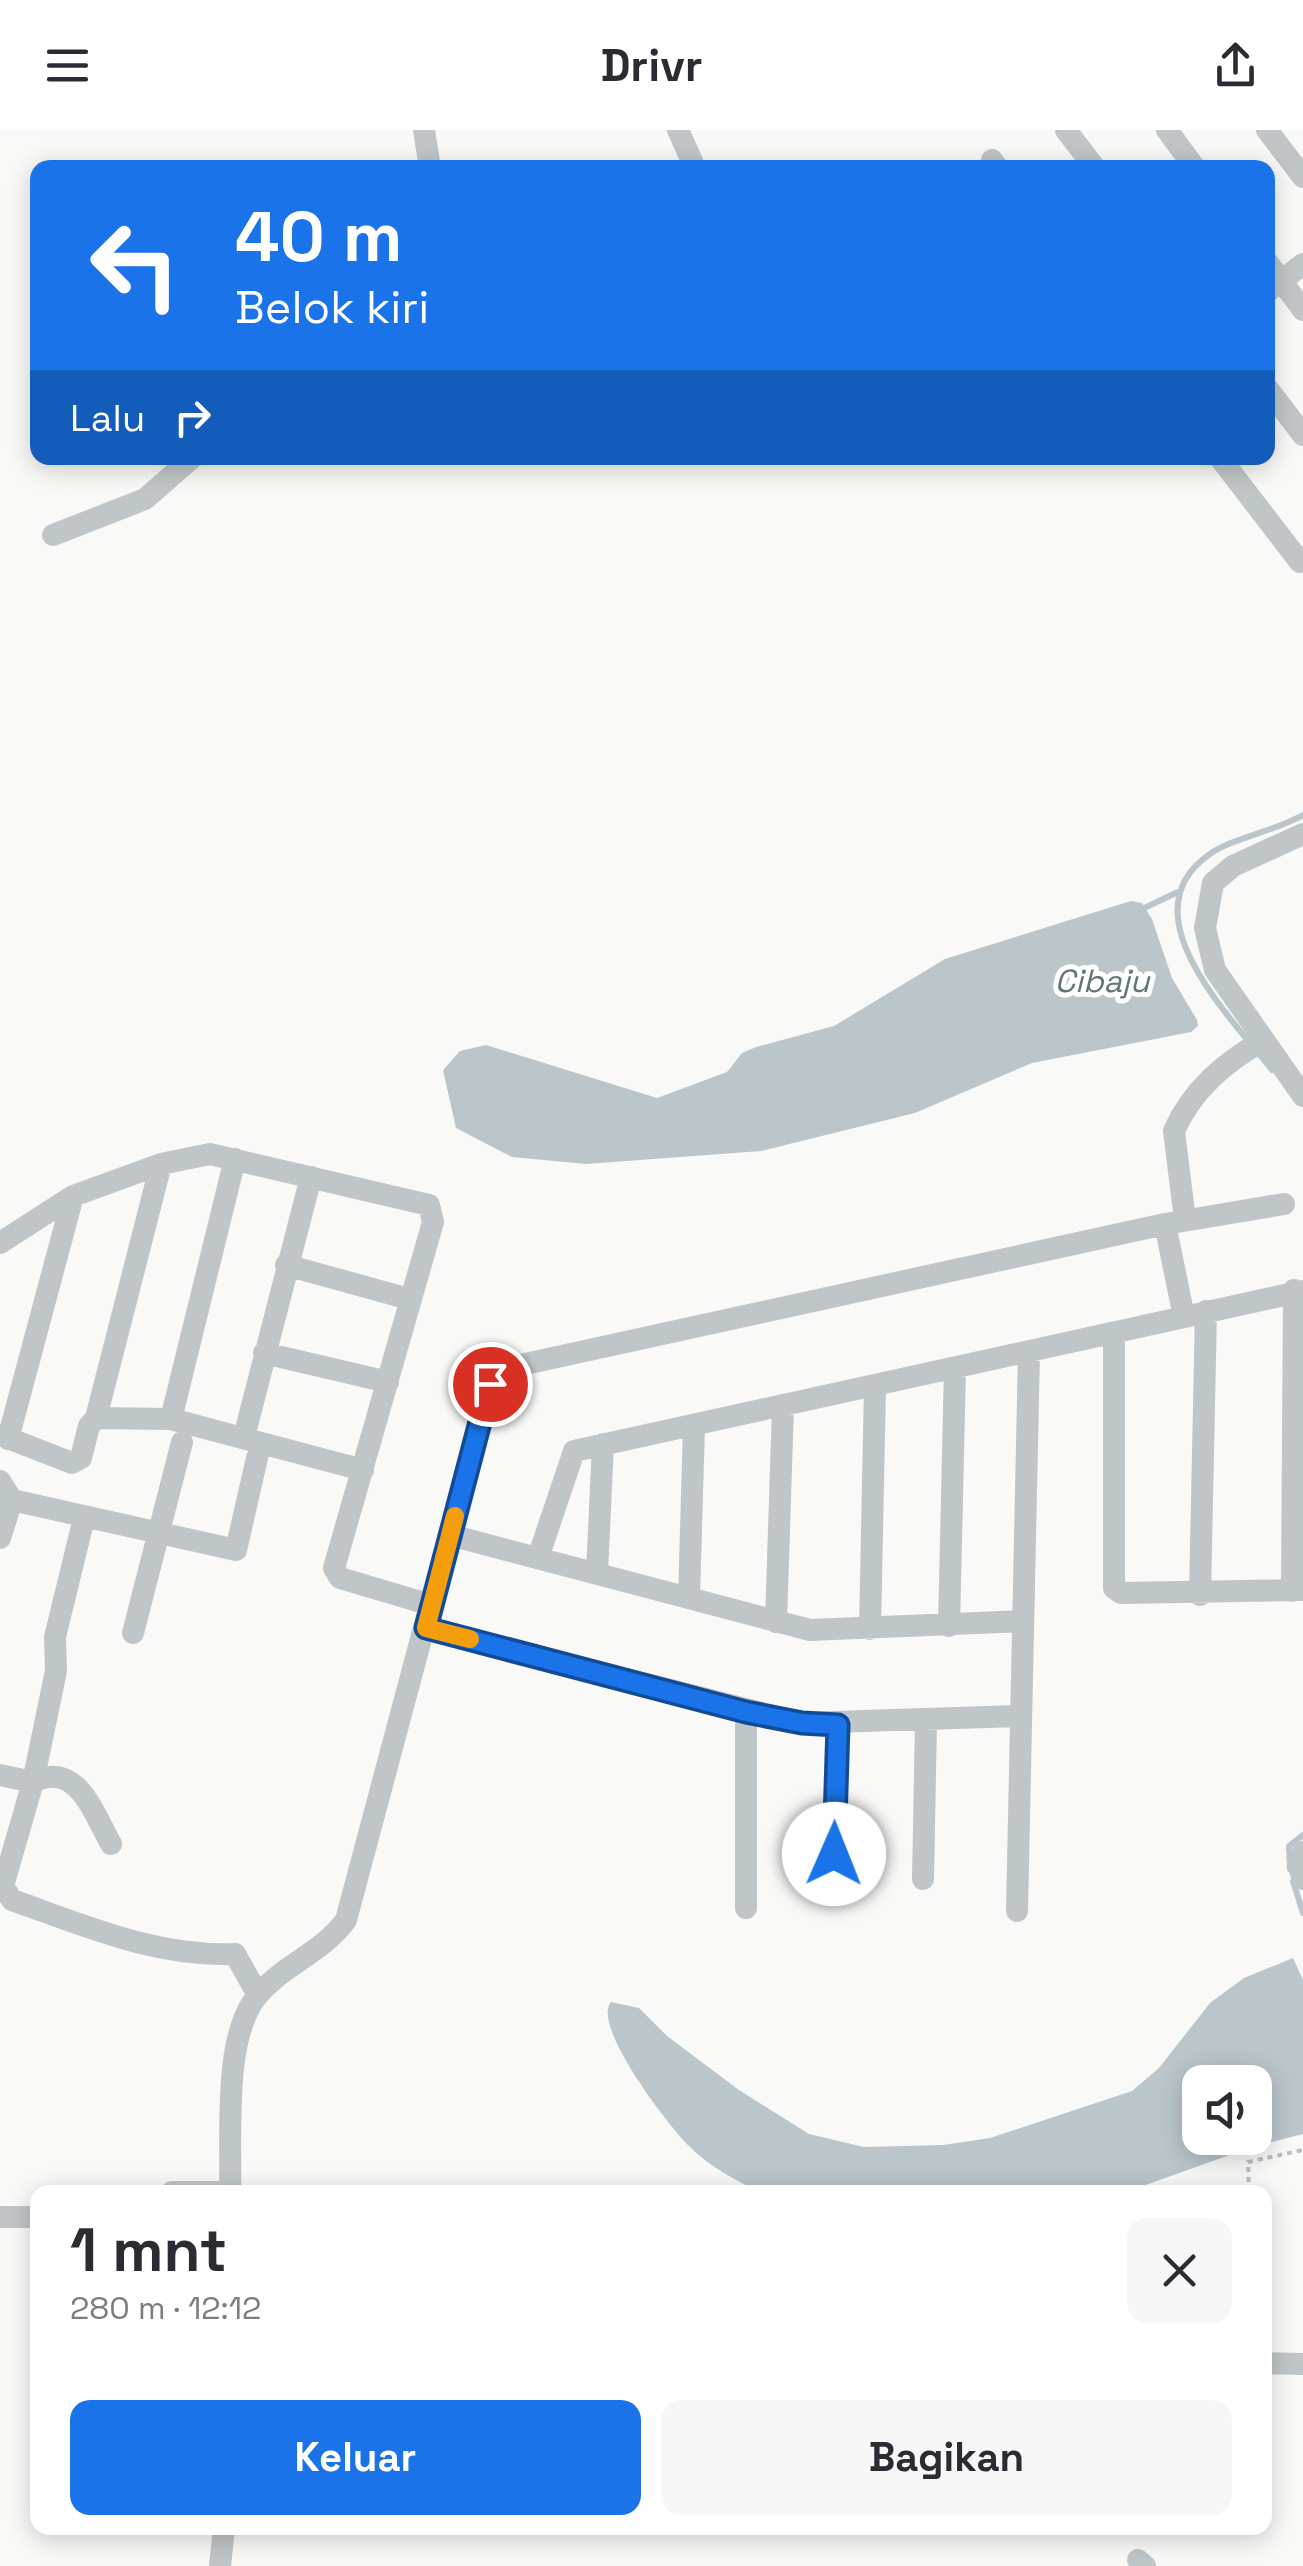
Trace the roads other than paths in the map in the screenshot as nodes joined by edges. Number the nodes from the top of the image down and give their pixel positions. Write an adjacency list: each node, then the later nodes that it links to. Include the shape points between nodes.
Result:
1 (424, 130): 6 (street)
2 (678, 130): 7 (street)
3 (1066, 130): 8 (street)
4 (1166, 130): 9 (street)
5 (1267, 130): 10 (street)
6 (429, 160)
7 (691, 160)
8 (1089, 160)
9 (1189, 160)
10 (1303, 177)
11 (1303, 264): 12 (street)
12 (1275, 277)
13 (1275, 281): 14 (street)
14 (1303, 310)
15 (1275, 398): 16 (street)
16 (1303, 436)
17 (184, 465): 19 (street, via 145,499)
18 (1225, 465): 20 (street)
19 (54, 536)
20 (1300, 562)
21 (1303, 834): 22 (street, via 1233,866 1214,882 1204,928 1207,950)
22 (1262, 1041): 23 (street); 29 (street, via 1205,1083 1174,1132)
23 (1303, 1096)
24 (236, 1158): 25 (street, via 210,1154); 26 (street); 43 (street)
25 (162, 1164): 27 (street); 42 (street)
26 (310, 1177): 31 (street); 33 (street, via 429,1206 433,1222)
27 (72, 1196): 30 (street); 45 (street)
28 (1284, 1204): 29 (street)
29 (1175, 1222): 34 (street); 54 (street, via 498,1370)
30 (0, 1243)
31 (286, 1265): 33 (street); 37 (street)
32 (1299, 1291): 34 (street); 50 (street)
33 (409, 1300): 39 (street)
34 (1195, 1314): 35 (street); 59 (street)
35 (1114, 1333): 36 (street); 59 (street, via 1114,1588)
36 (1029, 1352): 38 (street); 62 (street)
37 (264, 1353): 39 (street); 48 (street)
38 (955, 1368): 40 (street); 64 (street)
39 (388, 1382): 49 (street)
40 (875, 1386): 41 (street); 65 (street)
41 (783, 1406): 44 (street); 63 (street)
42 (96, 1418): 43 (street); 45 (street, via 81,1458 72,1463)
43 (171, 1419): 48 (street)
44 (694, 1426): 47 (street); 60 (street)
45 (4, 1437)
46 (182, 1442): 53 (street)
47 (603, 1444): 56 (street, via 574,1450 568,1460); 57 (street)
48 (250, 1448): 49 (street); 53 (street, via 236,1550)
49 (363, 1470): 61 (street, via 334,1568 340,1578)
50 (1298, 1475): 58 (street)
51 (6, 1490): 52 (street); 55 (street)
52 (84, 1518): 53 (street); 72 (street, via 55,1637 56,1671)
53 (160, 1534): 66 (street)
54 (450, 1535): 56 (street); 61 (street)
55 (0, 1538)
56 (538, 1558): 57 (street)
57 (597, 1573): 60 (street)
58 (1298, 1579): 59 (street)
59 (1200, 1595)
60 (689, 1598): 63 (street)
61 (428, 1616): 67 (street); 80 (street, via 346,1920 331,1941)
62 (1023, 1621): 64 (street); 68 (street)
63 (776, 1622): 65 (street, via 810,1630)
64 (948, 1626): 65 (street)
65 (870, 1629)
66 (133, 1634)
67 (746, 1712): 70 (street); 78 (street)
68 (1018, 1716): 69 (street); 79 (street)
69 (926, 1721): 70 (street); 75 (street)
70 (838, 1725): 77 (street)
71 (0, 1775): 72 (street)
72 (33, 1782): 73 (street, via 47,1775 69,1778); 80 (street, via 3,1886 12,1900 135,1944 193,1956 236,1954)
73 (111, 1844)
74 (1303, 1852): 76 (street)
75 (924, 1878)
76 (1303, 1879)
77 (833, 1886)
78 (746, 1908)
79 (1017, 1911)
80 (258, 1994): 81 (street, via 235,2056)
81 (230, 2185)
82 (0, 2217): 83 (street)
83 (30, 2217)
84 (1272, 2363): 85 (street)
85 (1303, 2364)
86 (223, 2535): 87 (street)
87 (220, 2566)

